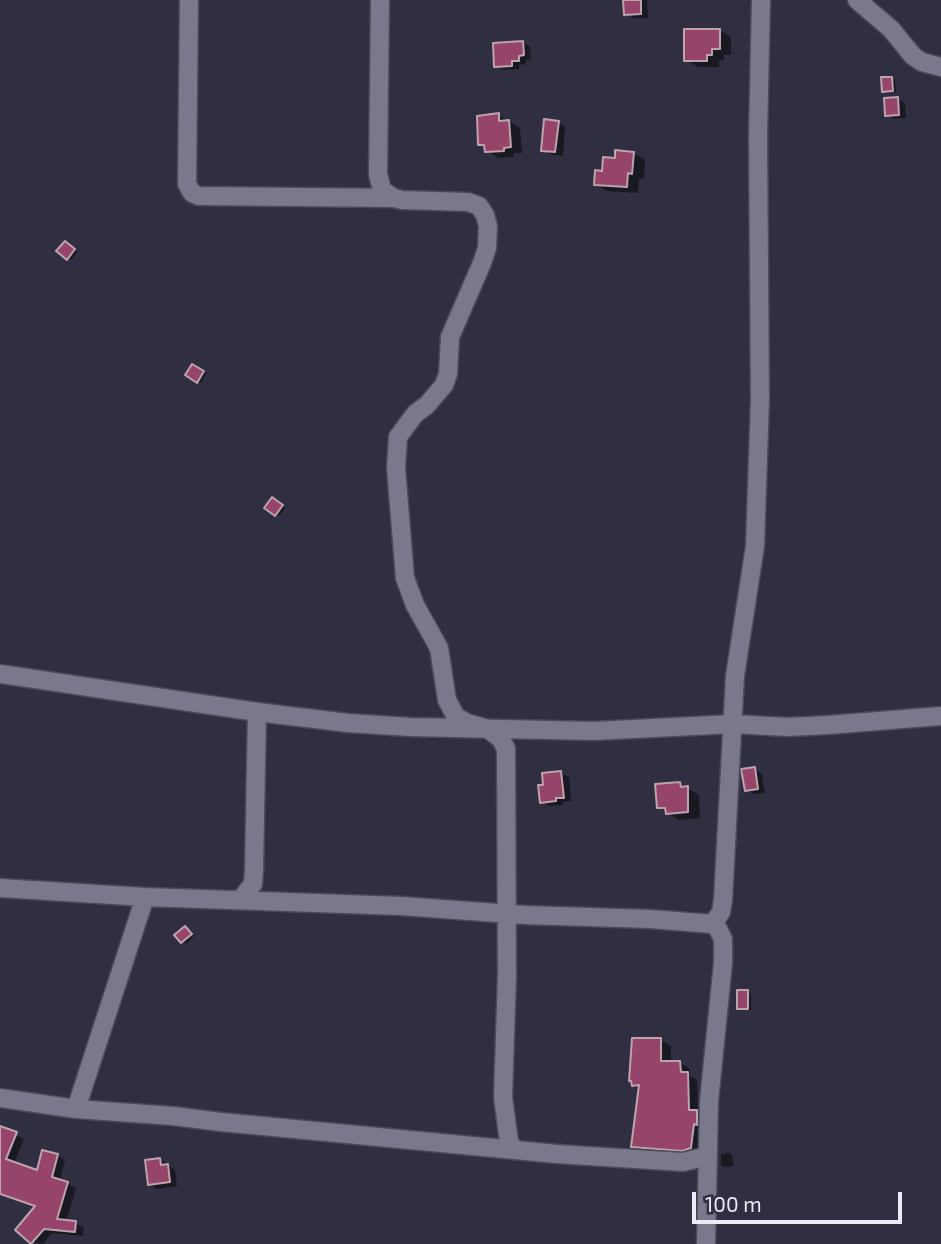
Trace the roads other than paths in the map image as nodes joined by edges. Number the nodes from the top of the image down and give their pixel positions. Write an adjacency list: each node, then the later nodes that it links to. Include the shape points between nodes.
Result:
1 (189, 0): 6 (street, via 187,184 192,193)
2 (380, 0): 6 (street, via 378,174 382,190)
3 (761, 0): 10 (street, via 758,478 755,546 735,676)
4 (858, 0): 5 (street, via 913,56)
5 (941, 67)
6 (394, 198): 11 (street, via 468,202 478,206 488,226 482,263 450,337 444,385 404,427 396,452 403,564 409,590 439,648 452,711 467,723)
7 (0, 674): 8 (street)
8 (257, 712): 11 (street, via 348,723); 14 (street, via 253,884)
9 (941, 716): 10 (street, via 787,727)
10 (733, 724): 11 (street, via 614,730); 16 (street, via 723,900)
11 (488, 729): 15 (street, via 506,749)
12 (0, 888): 13 (street)
13 (145, 897): 14 (street); 18 (street)
14 (240, 899): 15 (street)
15 (507, 914): 16 (street); 19 (street, via 503,1097 506,1132)
16 (713, 925): 20 (street, via 723,939 723,963)
17 (0, 1098): 18 (street)
18 (76, 1110): 19 (street)
19 (515, 1150): 20 (street, via 683,1162)
20 (708, 1156): 21 (street)
21 (706, 1244)

